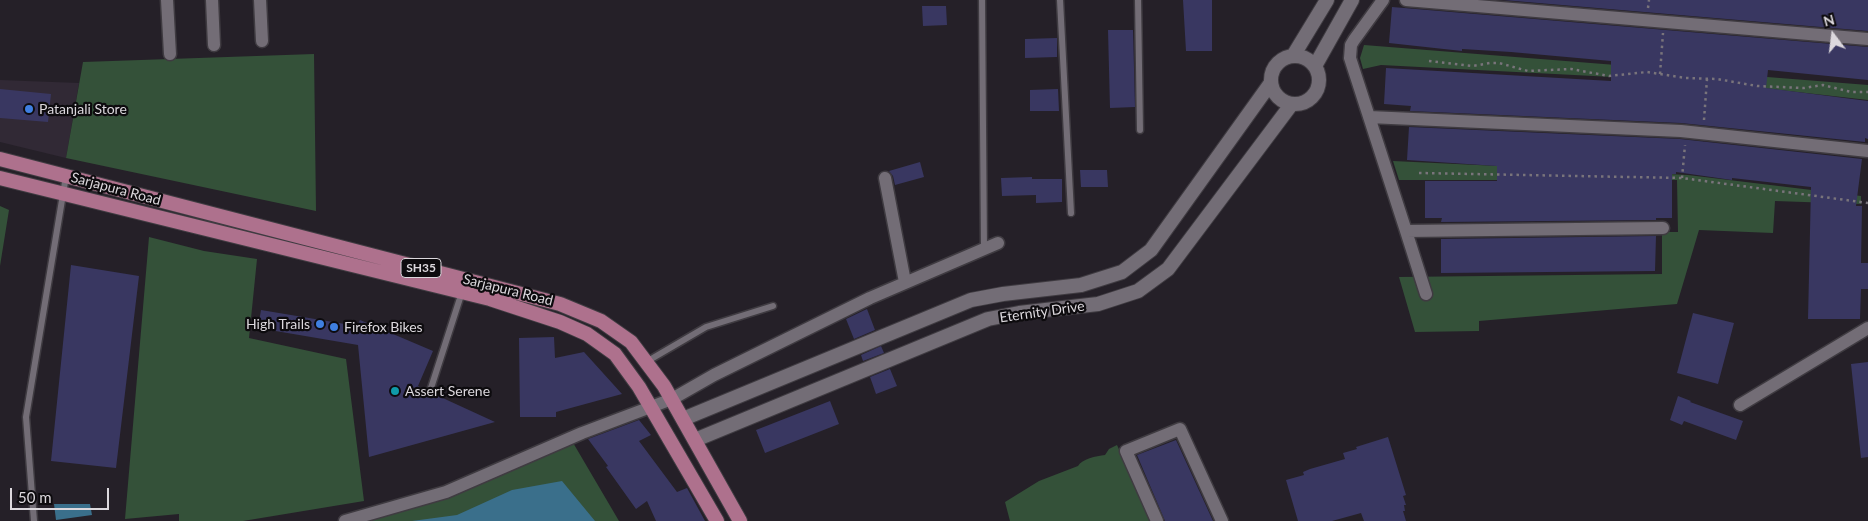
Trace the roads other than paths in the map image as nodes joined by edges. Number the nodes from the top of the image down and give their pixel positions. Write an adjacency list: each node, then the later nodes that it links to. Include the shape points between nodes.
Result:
1 (166, 0): 14 (street)
2 (212, 0): 13 (street)
3 (260, 0): 12 (street)
4 (982, 0): 31 (lane)
5 (1060, 0): 27 (lane)
6 (1138, 0): 20 (lane)
7 (1327, 0): 15 (street, Eternity Drive)
8 (1352, 0): 16 (street)
9 (1384, 0): 19 (street, via 1354,40 1350,51)
10 (1406, 0): 11 (street)
11 (1868, 39)
12 (262, 40)
13 (214, 45)
14 (170, 54)
15 (1293, 56): 16 (street, via 1309,60); 17 (street, Eternity Drive, via 1278,62)
16 (1315, 66): 18 (street, via 1319,82 1313,97 1307,102)
17 (1270, 84): 18 (street, via 1277,98); 42 (street, Eternity Drive, via 1152,250 1122,272 1081,285 971,300)
18 (1291, 105): 43 (street, Eternity Drive, via 1168,269 1138,291 1098,304 988,320)
19 (1368, 117): 21 (street, via 1686,132); 29 (street)
20 (1140, 130)
21 (1868, 152)
22 (0, 159): 23 (main road, Sarjapura Road / SH35)
23 (66, 176): 26 (lane); 37 (main road, Sarjapura Road / SH35, via 560,304 601,321 631,342)
24 (0, 178): 26 (main road, Sarjapura Road)
25 (885, 178): 32 (street)
26 (62, 194): 33 (main road, Sarjapura Road); 44 (lane, via 26,417)
27 (1071, 213)
28 (1663, 228): 29 (street)
29 (1406, 231): 34 (street)
30 (998, 243): 31 (street)
31 (984, 250): 32 (street)
32 (905, 282): 39 (street)
33 (462, 292): 38 (lane); 41 (main road, Sarjapura Road, via 551,319 587,334 615,354)
34 (1426, 294)
35 (773, 306): 37 (lane, via 706,328)
36 (1868, 328): 40 (street)
37 (646, 362): 39 (main road, Sarjapura Road / SH35)
38 (430, 392)
39 (672, 398): 41 (street); 42 (main road, Sarjapura Road / SH35)
40 (1740, 405)
41 (651, 407): 45 (street, via 446,492); 46 (main road, Sarjapura Road)
42 (683, 419): 43 (main road, Sarjapura Road / SH35)
43 (695, 440): 47 (main road, Sarjapura Road / SH35)
44 (34, 521)
45 (345, 521)
46 (717, 521)
47 (740, 521)
48 (1157, 521): 49 (street, via 1126,451 1180,429)
49 (1222, 521)

